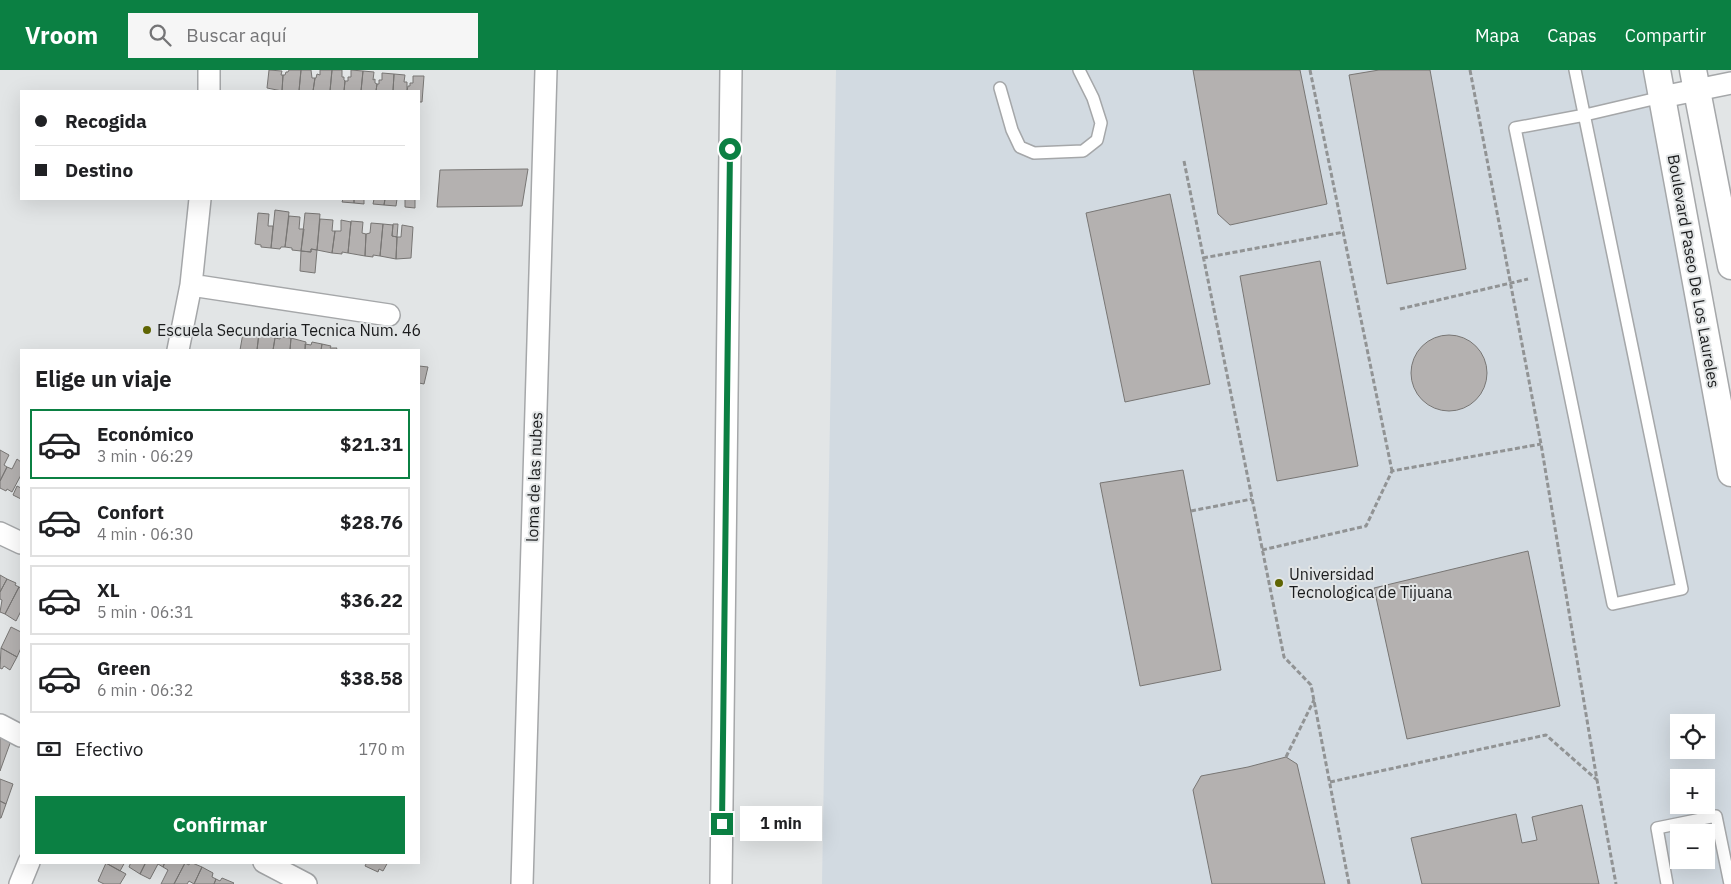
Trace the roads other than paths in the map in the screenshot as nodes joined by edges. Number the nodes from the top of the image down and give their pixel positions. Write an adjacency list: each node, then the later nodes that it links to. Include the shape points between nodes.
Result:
1 (209, 70): 10 (street)
2 (546, 70): 28 (street, loma de las nubes)
3 (731, 70): 29 (street)
4 (1078, 70): 9 (lane, via 1102,123 1097,140 1083,151 1034,153 1020,147)
5 (1575, 70): 12 (lane)
6 (1656, 70): 11 (street, Boulevard Paseo De Los Laureles)
7 (1694, 80): 8 (street); 11 (street); 14 (street)
8 (1731, 82)
9 (1000, 88)
10 (209, 90)
11 (1662, 97): 12 (lane); 18 (street, Boulevard Paseo De Los Laureles)
12 (1585, 115): 12 (lane, via 1682,589 1612,604 1515,128)
13 (200, 200): 15 (street)
14 (1731, 266)
15 (191, 284): 16 (street); 17 (street)
16 (389, 315)
17 (178, 349)
18 (1731, 473)
19 (0, 533): 20 (street)
20 (20, 543)
21 (0, 725): 22 (street)
22 (20, 735)
23 (28, 864): 26 (street)
24 (268, 864): 27 (street)
25 (1729, 869): 30 (lane, via 1716,816 1657,828); 31 (lane)
26 (20, 884)
27 (306, 884)
28 (522, 884)
29 (721, 884)
30 (1667, 884)
31 (1730, 884)

